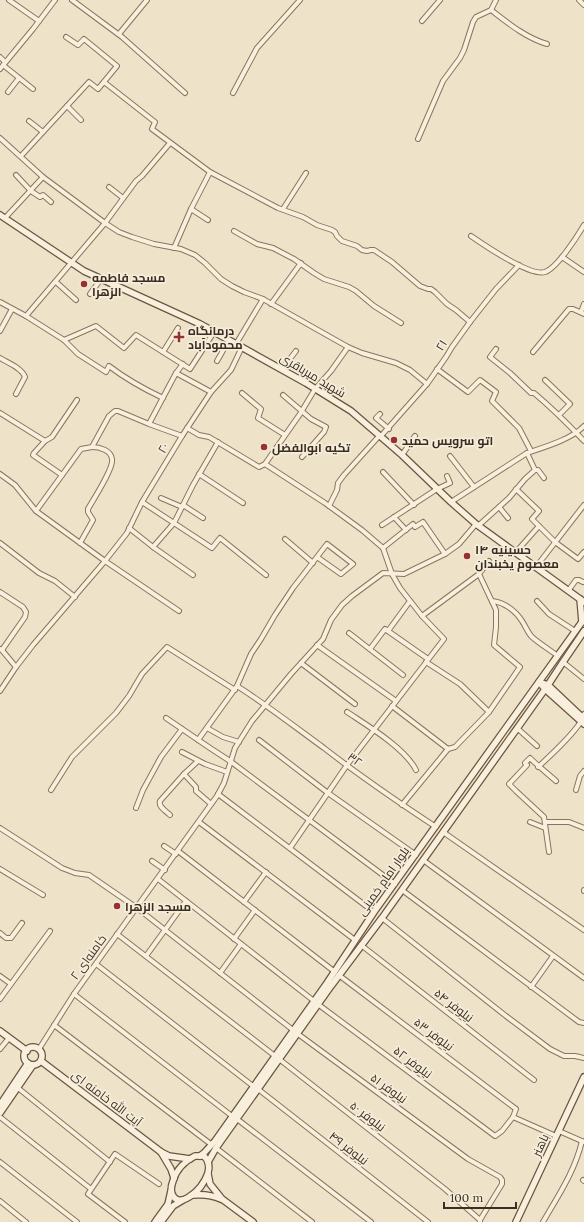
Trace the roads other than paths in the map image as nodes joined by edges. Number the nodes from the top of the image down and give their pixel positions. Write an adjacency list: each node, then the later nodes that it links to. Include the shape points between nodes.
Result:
1 (9, 0): 11 (street)
2 (55, 0): 11 (street)
3 (72, 0): 13 (street)
4 (147, 0): 13 (street)
5 (300, 0): 22 (street, via 257,48)
6 (440, 0): 12 (street)
7 (496, 0): 10 (street)
8 (579, 0): 9 (street)
9 (584, 6)
10 (491, 10): 15 (street, via 536,41); 29 (street, via 476,17 473,22 464,50 443,81)
11 (38, 21): 17 (street)
12 (422, 21)
13 (119, 34): 23 (street)
14 (66, 37): 19 (street, via 78,46 84,39 117,66)
15 (547, 44)
16 (0, 57): 17 (street)
17 (3, 65): 18 (street)
18 (20, 78): 20 (street); 21 (street)
19 (104, 82): 24 (street, via 98,89 89,82); 30 (street, via 155,122 152,129)
20 (33, 89)
21 (8, 92)
22 (234, 92)
23 (185, 93)
24 (67, 106): 25 (street); 27 (street)
25 (81, 120)
26 (29, 121): 27 (street)
27 (43, 132): 31 (street)
28 (0, 138): 31 (street)
29 (418, 139)
30 (170, 143): 32 (street); 38 (street)
31 (21, 156): 35 (street)
32 (210, 172): 40 (street); 41 (street)
33 (306, 173): 41 (street)
34 (16, 175): 37 (street)
35 (43, 177): 37 (street); 44 (street)
36 (109, 187): 38 (street)
37 (31, 191): 39 (street, via 40,197 43,194); 42 (street)
38 (123, 198): 44 (street)
39 (51, 202)
40 (191, 209): 43 (street); 48 (street)
41 (283, 209): 65 (street, via 332,230 342,241 362,250 374,250 420,286 431,289)
42 (2, 218): 50 (main road, شهید میرباقری)
43 (208, 220)
44 (105, 223): 48 (street, via 132,237); 50 (street)
45 (583, 228): 49 (street)
46 (234, 231): 51 (street)
47 (471, 236): 52 (street)
48 (174, 248): 57 (street, via 195,255 221,279)
49 (562, 257): 52 (street, via 552,268 544,272 538,273); 53 (street)
50 (71, 263): 54 (main road, شهید میرباقری); 55 (street)
51 (301, 264): 60 (street); 66 (street, via 324,279 356,291)
52 (519, 265): 65 (street, ۲۱)
53 (584, 272)
54 (101, 279): 56 (street); 69 (main road, شهید میرباقری)
55 (56, 282): 58 (street); 64 (street)
56 (90, 294)
57 (263, 299): 60 (street); 72 (street)
58 (76, 300)
59 (0, 302): 62 (street)
60 (270, 304): 74 (street)
61 (584, 304): 63 (street)
62 (12, 309): 64 (street); 68 (street)
63 (582, 313): 78 (street, via 569,309)
64 (26, 316): 70 (street)
65 (470, 322): 83 (street, ۲۱)
66 (401, 323)
67 (178, 328): 77 (street)
68 (0, 331)
69 (214, 332): 71 (main road, شهید میرباقری); 81 (street, via 190,369)
70 (64, 340): 77 (street, via 96,326 124,348 136,335); 92 (street, via 78,354 106,372 109,366 137,385)
71 (229, 340): 72 (main road, شهید میرباقری); 80 (street)
72 (236, 344): 73 (main road, شهید میرباقری)
73 (242, 347): 82 (main road, شهید میرباقری); 88 (street, ۲۰, via 231,370)
74 (348, 347): 86 (street, via 362,354 396,363); 87 (street)
75 (496, 349): 97 (street, via 490,357)
76 (296, 351): 82 (street)
77 (163, 352): 81 (street)
78 (533, 352)
79 (0, 358): 90 (street, via 26,376)
80 (217, 361)
81 (183, 364): 84 (street)
82 (282, 369): 87 (main road, شهید میرباقری)
83 (437, 369): 86 (street, ۲۱); 111 (street, via 468,392 480,380 496,392 492,401 519,428)
84 (176, 373): 88 (street); 92 (street)
85 (545, 380): 97 (street, via 570,404)
86 (428, 384): 101 (street, ۲۱)
87 (315, 389): 94 (street); 105 (main road, شهید میرباقری, via 351,411)
88 (211, 392): 100 (street, ۲۰)
89 (242, 393): 103 (street, via 261,409 258,418)
90 (16, 394)
91 (283, 395): 94 (street)
92 (163, 398): 98 (street)
93 (77, 400): 107 (street, via 52,436)
94 (301, 411): 103 (street); 113 (street, via 326,427)
95 (0, 413): 107 (street)
96 (380, 414): 101 (street, via 376,418)
97 (558, 415): 102 (street)
98 (150, 422)
99 (584, 426): 102 (street)
100 (187, 428): 104 (street, ۲۰); 109 (street, via 199,435 210,436)
101 (389, 429): 105 (street, ۲۱)
102 (577, 433): 108 (street); 111 (street)
103 (285, 435): 115 (street)
104 (182, 436): 110 (street, via 115,411 109,416); 127 (street, ۲۰)
105 (381, 436): 112 (main road, شهید میرباقری); 133 (street, ۲۱, via 338,483)
106 (415, 436): 112 (street)
107 (45, 441): 120 (street, via 33,455)
108 (584, 441)
109 (218, 442): 115 (street, via 259,467); 119 (street)
110 (92, 447): 120 (street, via 81,449); 147 (street, via 108,452 113,460 88,509 93,520)
111 (529, 452): 116 (street); 123 (street)
112 (402, 454): 124 (main road, شهید میرباقری)
113 (302, 456)
114 (450, 456): 123 (street)
115 (264, 464): 133 (street)
116 (535, 470): 122 (street); 125 (street, خامنه‌ای ۲)
117 (383, 472): 130 (street)
118 (0, 474): 135 (street, via 15,486)
119 (199, 474): 129 (street); 132 (street)
120 (62, 475): 135 (street)
121 (447, 476): 124 (street, via 450,483)
122 (544, 478)
123 (474, 487): 128 (street)
124 (437, 489): 128 (main road, شهید میرباقری); 130 (street)
125 (516, 490): 134 (street, خامنه‌ای ۲); 142 (street, via 539,511 532,519)
126 (161, 498): 132 (street)
127 (142, 502): 139 (street); 143 (street, ۲۰)
128 (451, 502): 141 (main road, شهید میرباقری)
129 (243, 504)
130 (414, 505): 136 (street)
131 (584, 505): 146 (street)
132 (182, 506): 137 (street); 139 (street)
133 (329, 506): 150 (street)
134 (499, 507): 138 (street); 141 (street, خامنه‌ای ۲)
135 (36, 511): 147 (street)
136 (394, 516): 140 (street); 144 (street)
137 (203, 518)
138 (508, 518)
139 (174, 523): 149 (street); 162 (street, via 212,548 220,538)
140 (382, 525)
141 (477, 525): 151 (main road, شهید میرباقری); 153 (street, خامنه‌ای ۲)
142 (539, 526): 146 (street); 151 (street)
143 (129, 528): 149 (street); 155 (street, ۲۰)
144 (406, 530): 150 (street); 153 (street, via 413,524 415,528 423,522)
145 (285, 538): 157 (street)
146 (555, 542): 152 (street, via 578,559); 158 (street)
147 (80, 543): 155 (street)
148 (0, 544): 166 (street)
149 (153, 547): 161 (street)
150 (382, 548): 159 (street)
151 (516, 552): 158 (main road, شهید میرباقری)
152 (584, 552)
153 (445, 554): 159 (street, خامنه‌ای ۲, via 404,574)
154 (318, 557): 154 (street, via 327,544 353,564 341,574); 157 (street)
155 (105, 561): 166 (street, ۲۰); 171 (street)
156 (489, 561): 160 (street)
157 (313, 563): 190 (street, via 251,654)
158 (536, 567): 164 (main road, شهید میرباقری)
159 (392, 574): 168 (street); 178 (street, خامنه‌ای ۲, via 383,573 342,605)
160 (479, 574): 169 (street); 172 (street)
161 (193, 575)
162 (266, 575)
163 (583, 582): 164 (street, via 576,580)
164 (568, 591): 167 (main road, شهید میرباقری)
165 (0, 592): 179 (street, via 26,612 25,618)
166 (75, 597): 185 (street, ۲۰)
167 (582, 600): 173 (main road)
168 (410, 601): 172 (street); 174 (street)
169 (492, 601): 181 (street, via 512,610 531,636); 197 (street, via 496,610 494,645 520,667)
170 (537, 601): 175 (street, via 549,614)
171 (180, 611)
172 (422, 616): 182 (street, via 444,639)
173 (583, 620): 175 (main road, بلوار امام خمینی)
174 (388, 631): 180 (street, via 384,629); 182 (street)
175 (575, 631): 181 (main road, بلوار امام خمینی)
176 (349, 633): 180 (street)
177 (583, 635): 183 (main road, بلوار امام خمینی)
178 (317, 645): 184 (street, خامنه‌ای ۲); 192 (street)
179 (1, 649): 185 (street)
180 (370, 649): 186 (street)
181 (558, 656): 188 (main road, بلوار امام خمینی)
182 (427, 661): 192 (street); 197 (street, via 460,684)
183 (562, 662): 187 (street); 189 (main road, بلوار امام خمینی)
184 (301, 663): 193 (street, خامنه‌ای ۲); 194 (street)
185 (16, 667): 191 (street, ۲۰)
186 (403, 675)
187 (584, 679)
188 (539, 682): 189 (main road); 223 (main road, بلوار امام خمینی)
189 (546, 687): 199 (main road); 201 (main road, بلوار امام خمینی)
190 (236, 688): 193 (street, ۳۲); 200 (street); 219 (street, ۳۲, via 167,647 142,674 116,713 72,757)
191 (0, 691)
192 (396, 701): 195 (street)
193 (265, 704): 206 (street, خامنه‌ای ۲); 212 (street, ۳۲)
194 (355, 704)
195 (392, 706): 203 (street); 208 (street)
196 (347, 712): 203 (street)
197 (489, 712): 208 (street, via 455,746)
198 (166, 718): 202 (street)
199 (583, 719): 213 (street)
200 (207, 728): 204 (street); 206 (street, via 223,738)
201 (517, 728): 207 (street); 225 (main road, بلوار امام خمینی)
202 (182, 729): 204 (street); 227 (street, via 161,757)
203 (374, 730): 212 (street); 214 (street, via 409,760)
204 (198, 740): 211 (street)
205 (259, 740): 221 (street)
206 (239, 742): 211 (street, خامنه‌ای ۲)
207 (537, 746)
208 (448, 749): 226 (street)
209 (182, 752): 210 (street)
210 (198, 761): 216 (street); 217 (street)
211 (230, 761): 216 (street, خامنه‌ای ۲); 229 (street)
212 (347, 765): 221 (street); 226 (street, ۳۲)
213 (538, 767): 218 (street); 232 (street, via 530,758 509,784 544,817)
214 (416, 770)
215 (584, 770): 220 (street)
216 (227, 772): 222 (street, خامنه‌ای ۲)
217 (184, 774): 224 (street, via 196,787 196,791); 228 (street, via 159,804)
218 (556, 780)
219 (51, 790)
220 (576, 790)
221 (328, 793): 229 (street); 242 (street)
222 (218, 794): 224 (street, خامنه‌ای ۲); 239 (street)
223 (456, 798): 225 (main road); 233 (main road, بلوار امام خمینی)
224 (212, 804): 230 (street, خامنه‌ای ۲)
225 (464, 804): 237 (main road, بلوار امام خمینی)
226 (402, 805): 233 (street, ۳۲)
227 (136, 808)
228 (170, 815)
229 (310, 820): 239 (street); 249 (street)
230 (199, 822): 241 (street, خامنه‌ای ۲); 247 (street)
231 (530, 822): 235 (street)
232 (545, 822): 235 (street); 236 (street, via 569,822)
233 (436, 827): 242 (main road, بلوار امام خمینی)
234 (0, 828): 254 (street, نیلوفر ۵۱, via 62,868 89,875)
235 (546, 828): 240 (street)
236 (584, 828)
237 (443, 832): 243 (main road, بلوار امام خمینی); 260 (street)
238 (164, 846): 241 (street, نیلوفر ۵۳)
239 (290, 848): 256 (street)
240 (549, 852)
241 (177, 853): 246 (street, خامنه‌ای ۲); 253 (street, نیلوفر ۵۳)
242 (416, 855): 249 (main road, بلوار امام خمینی)
243 (422, 860): 250 (main road, بلوار امام خمینی); 269 (street)
244 (152, 861): 246 (street)
245 (0, 868): 251 (street)
246 (165, 870): 248 (street, خامنه‌ای ۲)
247 (266, 872): 253 (street); 265 (street)
248 (158, 879): 252 (street, نیلوفر ۵۲); 254 (street, خامنه‌ای ۲)
249 (395, 884): 256 (main road, بلوار امام خمینی)
250 (402, 890): 257 (main road, بلوار امام خمینی); 276 (street)
251 (43, 895)
252 (186, 901): 259 (street); 264 (street, نیلوفر ۵۲)
253 (244, 902): 255 (street, نیلوفر ۵۳)
254 (137, 908): 259 (street, نیلوفر ۵۱); 263 (street, خامنه‌ای ۲)
255 (256, 910): 264 (street); 272 (street, نیلوفر ۵۳)
256 (374, 912): 265 (main road, بلوار امام خمینی)
257 (382, 918): 267 (main road, بلوار امام خمینی); 289 (street, via 555,1053)
258 (22, 923): 262 (street, via 11,938 6,938)
259 (165, 930): 268 (street); 271 (street, نیلوفر ۵۱)
260 (584, 930)
261 (50, 931): 275 (street)
262 (0, 933)
263 (117, 934): 268 (street, نیلوفر ۵۰); 270 (street, خامنه‌ای ۲)
264 (234, 939): 266 (street, نیلوفر ۵۲)
265 (355, 940): 272 (main road, بلوار امام خمینی)
266 (241, 944): 271 (street); 279 (street, نیلوفر ۵۲)
267 (361, 945): 272 (main road, بلوار امام خمینی); 293 (street, نیلوفر ۵۴)
268 (146, 956): 288 (street, نیلوفر ۵۰)
269 (553, 956): 274 (street); 276 (street)
270 (96, 964): 277 (street, خامنه‌ای ۲); 295 (street, نیلوفر ۴۹)
271 (220, 973): 283 (street, نیلوفر ۵۱)
272 (337, 974): 279 (main road, بلوار امام خمینی); 299 (street, نیلوفر ۵۳, via 516,1109)
273 (0, 976): 275 (street)
274 (584, 978)
275 (11, 984): 278 (street)
276 (531, 987): 280 (street)
277 (74, 994): 281 (street, خامنه‌ای ۲); 300 (street)
278 (0, 999)
279 (316, 1003): 283 (main road, بلوار امام خمینی); 299 (street, نیلوفر ۵۲, via 495,1136)
280 (584, 1023)
281 (54, 1025): 286 (street, خامنه‌ای ۲); 303 (street)
282 (0, 1031): 284 (main road)
283 (295, 1032): 288 (main road, بلوار امام خمینی); 319 (street, نیلوفر ۵۱, via 468,1159 500,1177 502,1184)
284 (8, 1038): 285 (street); 287 (main road)
285 (0, 1049)
286 (39, 1049): 287 (main road); 290 (main road, via 42,1054)
287 (27, 1050): 291 (main road, via 25,1057)
288 (277, 1058): 295 (main road, بلوار امام خمینی); 319 (street, نیلوفر ۵۰, via 445,1189)
289 (584, 1058)
290 (41, 1061): 291 (main road, via 38,1064); 304 (main road, آیت الله خامنه ای)
291 (31, 1064): 294 (main road); 296 (main road)
292 (584, 1077): 301 (main road, باهنر)
293 (534, 1080)
294 (18, 1088): 297 (main road); 308 (street)
295 (256, 1088): 300 (main road, بلوار امام خمینی); 328 (street, نیلوفر ۴۹)
296 (0, 1105)
297 (0, 1113)
298 (0, 1117): 313 (street)
299 (513, 1117): 301 (street)
300 (234, 1118): 303 (main road, بلوار امام خمینی); 327 (street)
301 (558, 1133): 302 (street); 329 (main road, باهنر)
302 (583, 1142): 330 (street, via 572,1170)
303 (214, 1147): 305 (main road, بلوار امام خمینی); 309 (main road, بلوار امام خمینی); 326 (street)
304 (161, 1152): 306 (main road, via 169,1156); 311 (main road)
305 (200, 1156): 306 (main road); 309 (main road)
306 (190, 1159): 311 (main road)
307 (0, 1162): 321 (street)
308 (110, 1162): 312 (street, via 115,1154); 313 (street)
309 (208, 1162): 310 (main road)
310 (208, 1174): 315 (main road); 317 (main road, via 210,1184)
311 (174, 1178): 314 (main road)
312 (159, 1184)
313 (91, 1189): 322 (street, via 88,1194)
314 (171, 1191): 316 (main road, via 176,1200); 323 (main road, via 168,1204)
315 (192, 1195): 316 (main road); 317 (main road, via 200,1194)
316 (184, 1199): 324 (main road, via 173,1206)
317 (222, 1199): 325 (main road)
318 (0, 1201): 320 (street)
319 (480, 1221)
320 (26, 1222)
321 (77, 1222)
322 (125, 1222)
323 (155, 1222)
324 (161, 1222)
325 (253, 1222)
326 (312, 1222)
327 (372, 1222)
328 (428, 1222)
329 (516, 1222)
330 (543, 1222)

